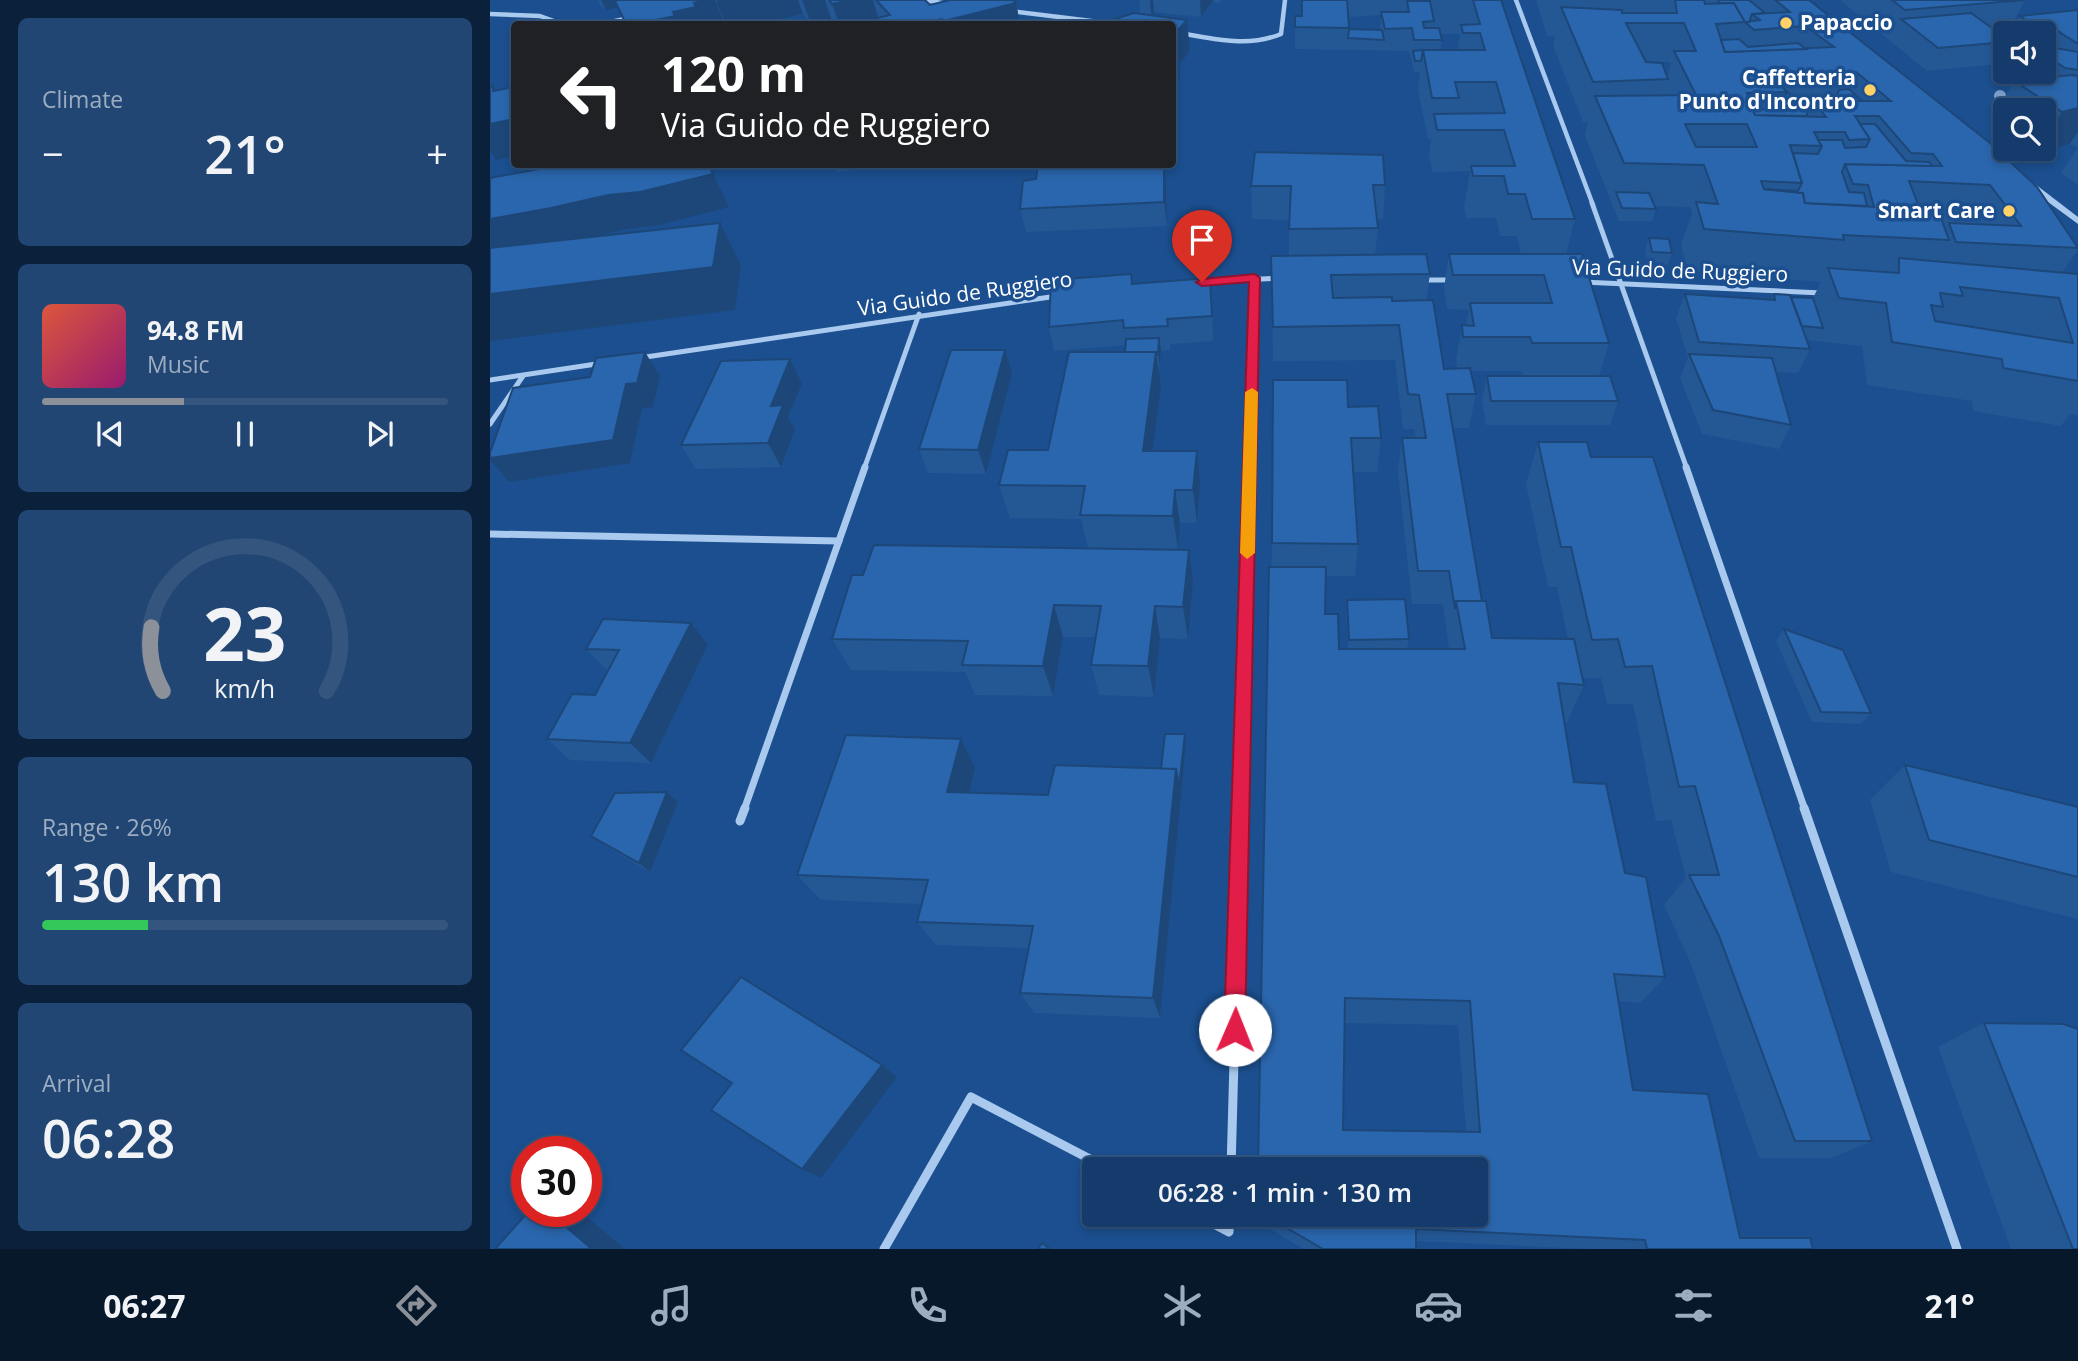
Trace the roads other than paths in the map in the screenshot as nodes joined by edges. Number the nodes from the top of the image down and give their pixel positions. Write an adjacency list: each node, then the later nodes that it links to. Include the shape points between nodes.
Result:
1 (922, 0): 4 (street)
2 (1284, 0): 12 (street, via 1281,34 1270,40)
3 (1516, 0): 20 (street)
4 (944, 1): 5 (street)
5 (956, 5)
6 (996, 10): 11 (street)
7 (490, 14): 9 (street)
8 (638, 16): 10 (street)
9 (554, 21)
10 (614, 21)
11 (1090, 21)
12 (1176, 32)
13 (2022, 178): 14 (street)
14 (2078, 221)
15 (1255, 278): 16 (street); 21 (street); 34 (street)
16 (1282, 278)
17 (1418, 280): 18 (street)
18 (1459, 280)
19 (1568, 282): 20 (street, Via Guido de Ruggiero)
20 (1622, 282): 22 (street, Via Guido de Ruggiero); 36 (street)
21 (1188, 284)
22 (1829, 293)
23 (1070, 295): 24 (street, Via Guido de Ruggiero)
24 (919, 314): 25 (street, Via Guido de Ruggiero); 31 (street)
25 (632, 359)
26 (605, 363): 27 (street)
27 (523, 376): 28 (street); 29 (street)
28 (490, 380)
29 (490, 424)
30 (490, 534): 31 (street)
31 (839, 541): 32 (street)
32 (740, 821)
33 (1086, 1157): 35 (street, via 971,1097)
34 (1231, 1157)
35 (884, 1249)
36 (1957, 1249)

